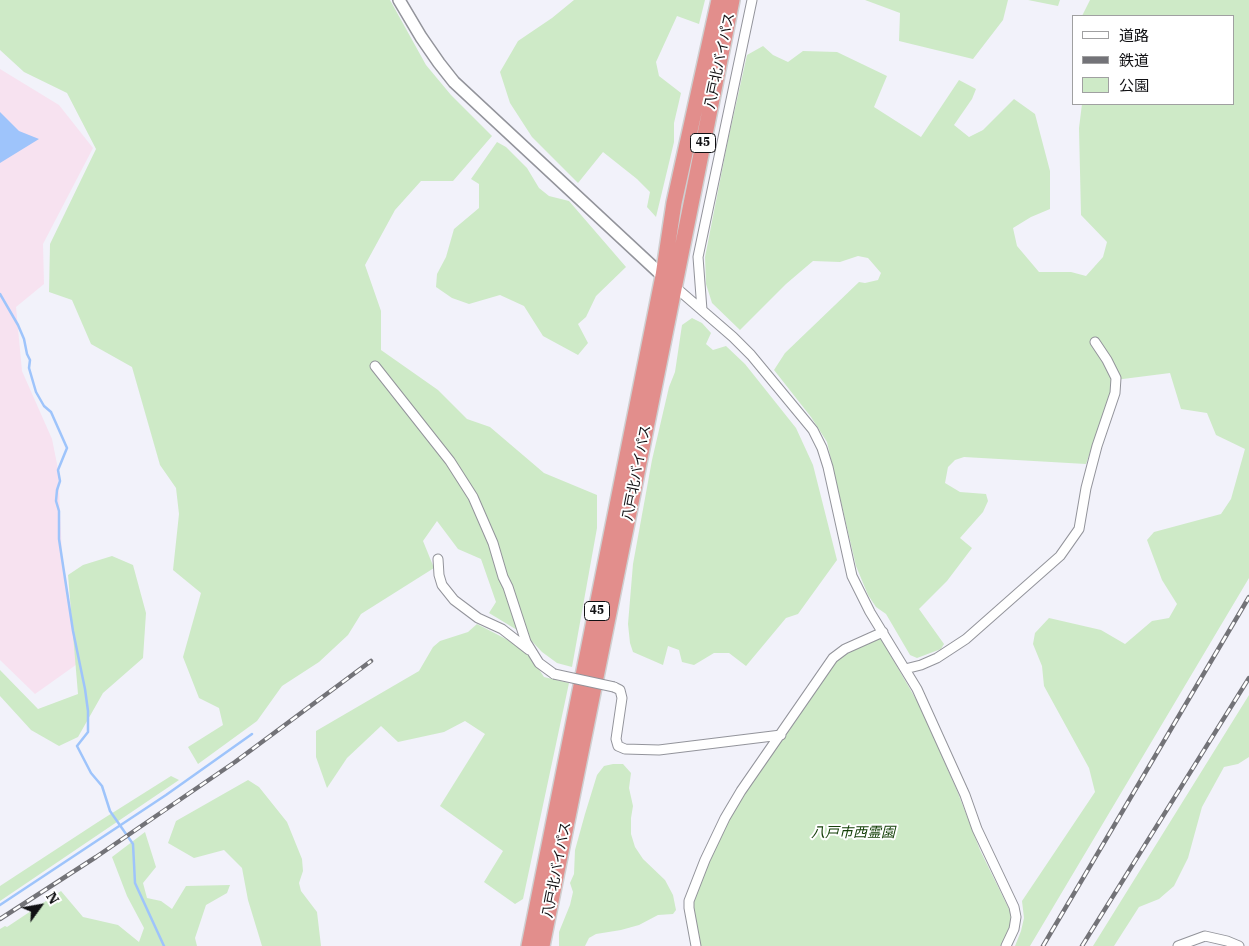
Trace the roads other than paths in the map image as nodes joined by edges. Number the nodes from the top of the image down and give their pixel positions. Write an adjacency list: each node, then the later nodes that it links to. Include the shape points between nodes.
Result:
1 (400, 0): 5 (street, via 425,43 454,82)
2 (719, 0): 5 (highway, 八戸北バイパス / 45, via 674,203)
3 (732, 0): 5 (highway, 八戸北バイパス / 45)
4 (752, 0): 6 (street, via 698,256)
5 (668, 281): 6 (street); 14 (highway, 八戸北バイパス / 45); 15 (highway, 八戸北バイパス / 45)
6 (702, 310): 10 (street, via 751,355 813,430 828,467 852,576 859,594)
7 (1095, 342): 12 (street, via 1116,378 1115,392 1086,488 1079,530 1060,556 966,639 936,658)
8 (375, 366): 11 (street, via 450,461 473,497 493,543 526,642)
9 (438, 559): 11 (street, via 442,584 454,600 478,618 502,629)
10 (883, 632): 12 (street); 13 (street, via 833,658)
11 (533, 653): 13 (street, bridge, via 539,663 554,674 620,690 622,698 616,739 618,746 625,749 659,750)
12 (905, 669): 17 (street, via 931,718 965,794 976,828 1014,907 1014,929)
13 (781, 735): 16 (street, via 741,791 705,860 689,908)
14 (530, 946)
15 (542, 946)
16 (696, 946)
17 (1006, 946)
18 (1178, 946): 19 (street, via 1205,936)
19 (1239, 946)

